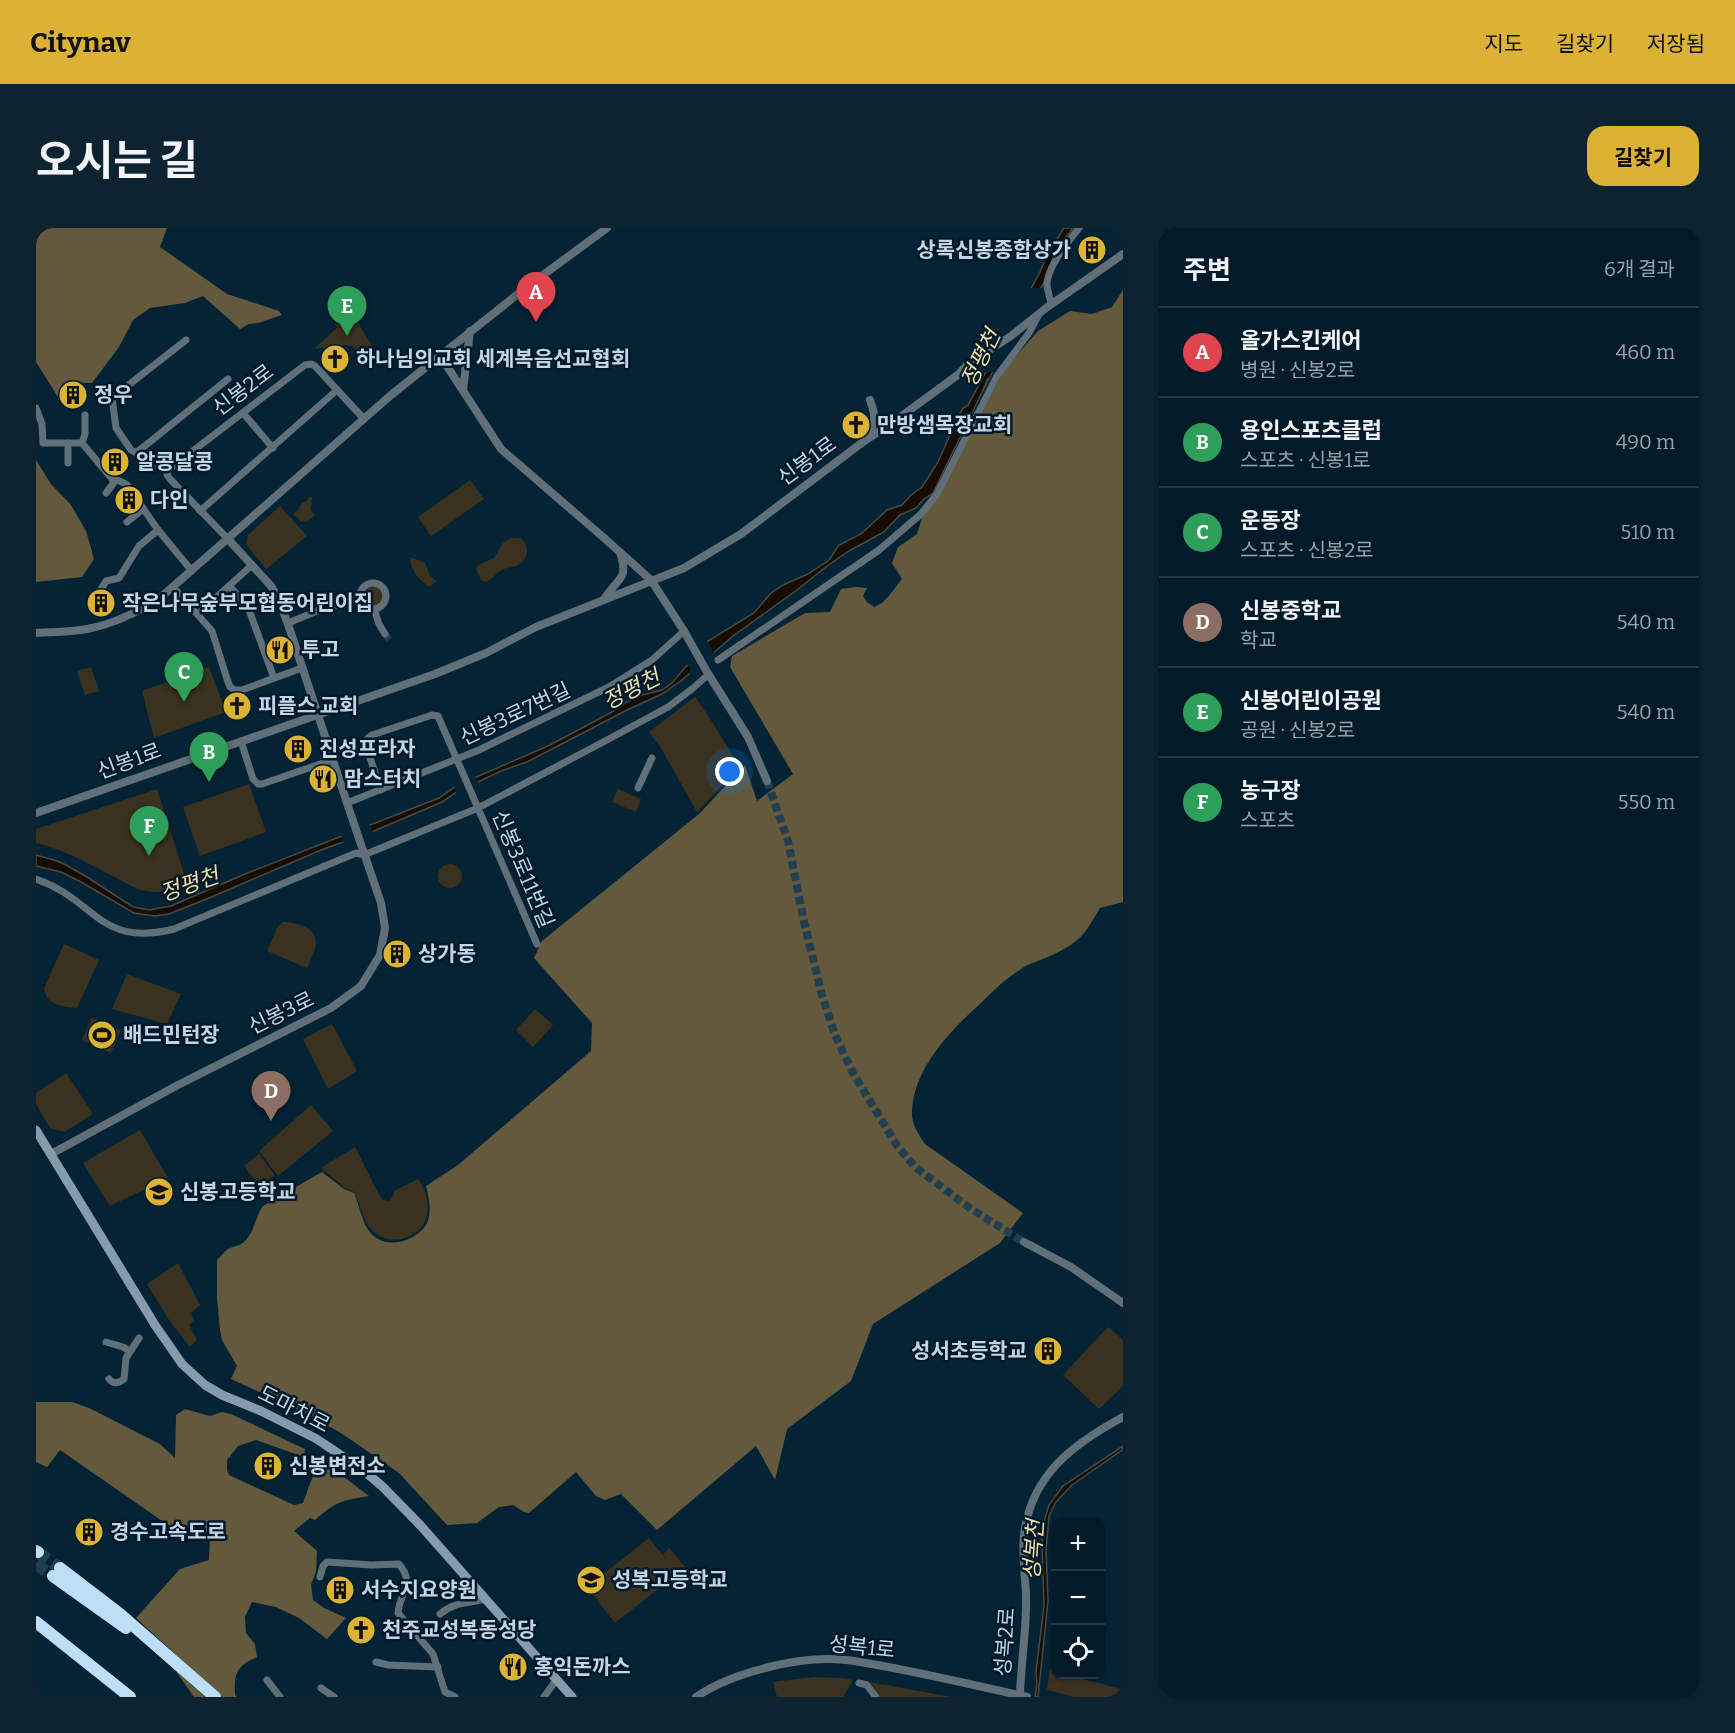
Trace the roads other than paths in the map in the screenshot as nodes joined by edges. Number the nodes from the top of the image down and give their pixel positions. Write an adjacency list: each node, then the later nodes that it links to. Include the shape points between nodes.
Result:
1 (607, 228): 5 (street)
2 (1079, 228): 4 (street, via 1048,276)
3 (1123, 254): 4 (street, 신봉1로)
4 (1046, 308): 16 (street, 신봉1로); 45 (street, via 997,376 937,494 921,514 879,549)
5 (470, 331): 7 (street); 10 (street)
6 (186, 340): 20 (street, via 112,398 116,428)
7 (441, 354): 10 (street); 15 (street)
8 (228, 379): 20 (street, 신봉2로)
9 (337, 390): 13 (street, 신봉2로, via 315,366 305,365); 15 (street, 신봉2로); 19 (street)
10 (463, 390): 30 (street, via 501,449)
11 (870, 400): 16 (street, via 875,415)
12 (36, 408): 17 (street, via 44,443)
13 (243, 412): 19 (street); 22 (street, 신봉2로)
14 (85, 415): 18 (street)
15 (364, 419): 29 (street)
16 (867, 439): 33 (street, 신봉1로, via 741,534 684,568)
17 (68, 443): 18 (street); 21 (street)
18 (82, 443): 23 (street)
19 (273, 448): 26 (street)
20 (136, 453): 22 (street)
21 (68, 464)
22 (168, 470): 26 (street, via 167,475)
23 (113, 480): 24 (street); 25 (street, via 127,485)
24 (106, 493)
25 (143, 509): 27 (street); 28 (street)
26 (200, 511): 29 (street)
27 (127, 522)
28 (158, 530): 32 (street); 36 (street, via 139,546 119,578 106,581)
29 (228, 539): 31 (street); 32 (street)
30 (620, 552): 33 (street); 38 (street, via 623,577)
31 (252, 565): 34 (street); 41 (street, via 271,586)
32 (192, 571): 35 (street)
33 (651, 580): 38 (street, 신봉1로); 42 (street)
34 (229, 586): 40 (street); 48 (street, via 249,610)
35 (174, 588): 40 (street); 43 (street, via 137,612 109,623)
36 (100, 591)
37 (360, 599): 39 (street, via 364,606); 39 (street, via 363,586 372,582 381,585 386,597 383,605); 41 (street)
38 (604, 599): 49 (street, 신봉1로, via 435,674)
39 (374, 609): 44 (street)
40 (198, 614): 48 (street, via 212,631 230,687 242,690)
41 (288, 623): 46 (street)
42 (684, 631): 47 (street); 53 (street, 신봉3로7번길, via 652,660 609,687)
43 (36, 633)
44 (385, 634)
45 (718, 660)
46 (302, 668): 48 (street); 49 (street)
47 (707, 672): 54 (street, via 748,737); 58 (street, 신봉3로11번길, via 692,689 657,714)
48 (274, 678)
49 (317, 714): 50 (street, 신봉1로); 52 (street)
50 (241, 741): 52 (street, via 258,784); 59 (street, 신봉1로)
51 (652, 758): 55 (street)
52 (332, 760): 57 (street)
53 (456, 760): 56 (street, 신봉3로7번길); 56 (street, via 438,716 372,735 366,747); 58 (street)
54 (767, 781)
55 (639, 788)
56 (381, 789): 57 (street, 신봉3로7번길)
57 (347, 803): 60 (street, 신봉3로)
58 (478, 808): 60 (street, 신봉3로11번길); 62 (street, 신봉3로11번길)
59 (36, 813)
60 (363, 851): 61 (street, 신봉3로11번길, via 174,929 149,934 115,929 63,892); 64 (street, 신봉3로, via 381,903 385,928 380,955 361,986 331,1008)
61 (36, 879)
62 (537, 944)
63 (36, 1130): 64 (main road, 도마치로)
64 (51, 1154): 74 (main road, 도마치로, via 182,1364 222,1395 315,1438 362,1469 392,1495)
65 (1024, 1242): 66 (street, via 1071,1267)
66 (1123, 1303)
67 (139, 1338): 69 (street)
68 (106, 1342): 69 (street)
69 (129, 1351): 70 (street, via 124,1379 118,1383)
70 (109, 1379)
71 (1123, 1417): 84 (street, 성복2로, via 1091,1435 1056,1464 1030,1507 1024,1535)
72 (57, 1572): 87 (highway, via 120,1614)
73 (320, 1577): 79 (street, via 327,1562 399,1564 408,1581 398,1613 433,1654)
74 (486, 1599): 75 (street, via 452,1605); 81 (main road, 도마치로)
75 (440, 1614)
76 (36, 1622): 86 (highway)
77 (36, 1630): 85 (highway)
78 (376, 1662): 79 (street)
79 (438, 1667): 90 (street, via 445,1692)
80 (267, 1680): 88 (street)
81 (556, 1680): 91 (street); 92 (main road, 도마치로)
82 (859, 1683): 94 (street, via 867,1685)
83 (321, 1689): 89 (street)
84 (1022, 1696): 93 (street, 성복1로, via 922,1673 846,1660 822,1660 751,1672)
85 (119, 1697)
86 (130, 1697)
87 (215, 1697)
88 (280, 1697)
89 (334, 1697)
90 (455, 1697)
91 (544, 1697)
92 (572, 1697)
93 (696, 1697)
94 (876, 1697)

